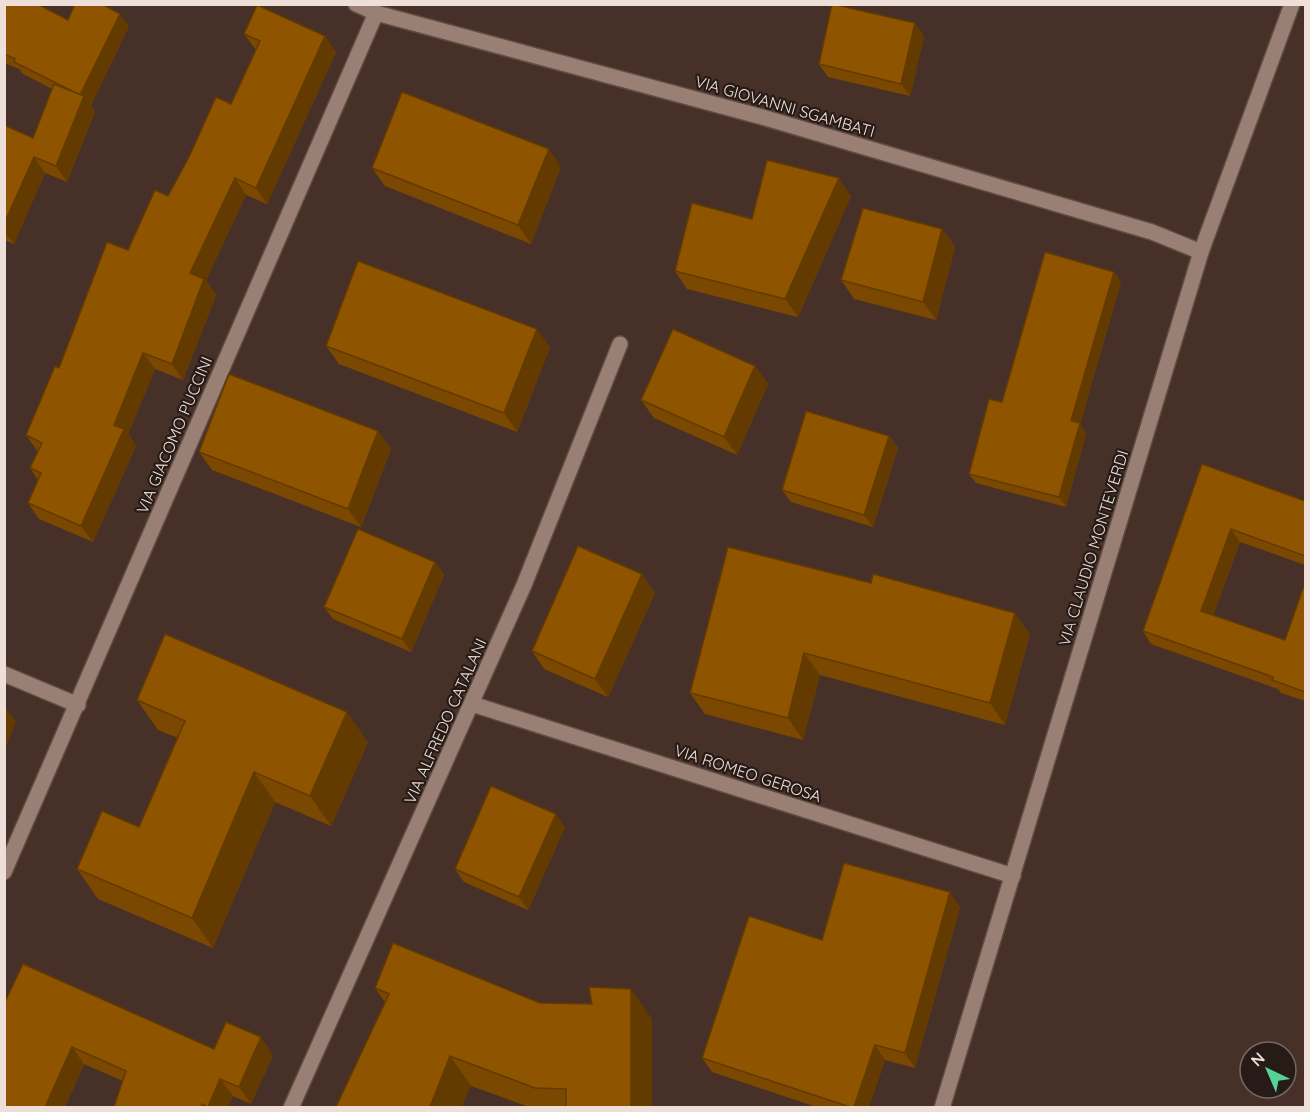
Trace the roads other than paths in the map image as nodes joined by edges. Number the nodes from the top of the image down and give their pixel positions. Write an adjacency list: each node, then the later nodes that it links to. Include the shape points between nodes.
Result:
1 (356, 4): 3 (street, VIA GIOVANNI SGAMBATI)
2 (1292, 4): 4 (street, VIA CLAUDIO MONTEVERDI)
3 (376, 12): 4 (street, VIA GIOVANNI SGAMBATI, via 762,117 1152,232); 8 (street, VIA GIACOMO PUCCINI)
4 (1201, 252): 10 (street, VIA CLAUDIO MONTEVERDI)
5 (620, 344): 7 (street, VIA ALFREDO CATALANI)
6 (4, 674): 8 (street)
7 (472, 704): 10 (street, VIA ROMEO GEROSA); 11 (street, VIA ALFREDO CATALANI)
8 (78, 705): 9 (street, VIA GIACOMO PUCCINI)
9 (4, 872)
10 (1013, 876): 12 (street, VIA CLAUDIO MONTEVERDI)
11 (291, 1107)
12 (942, 1107)

